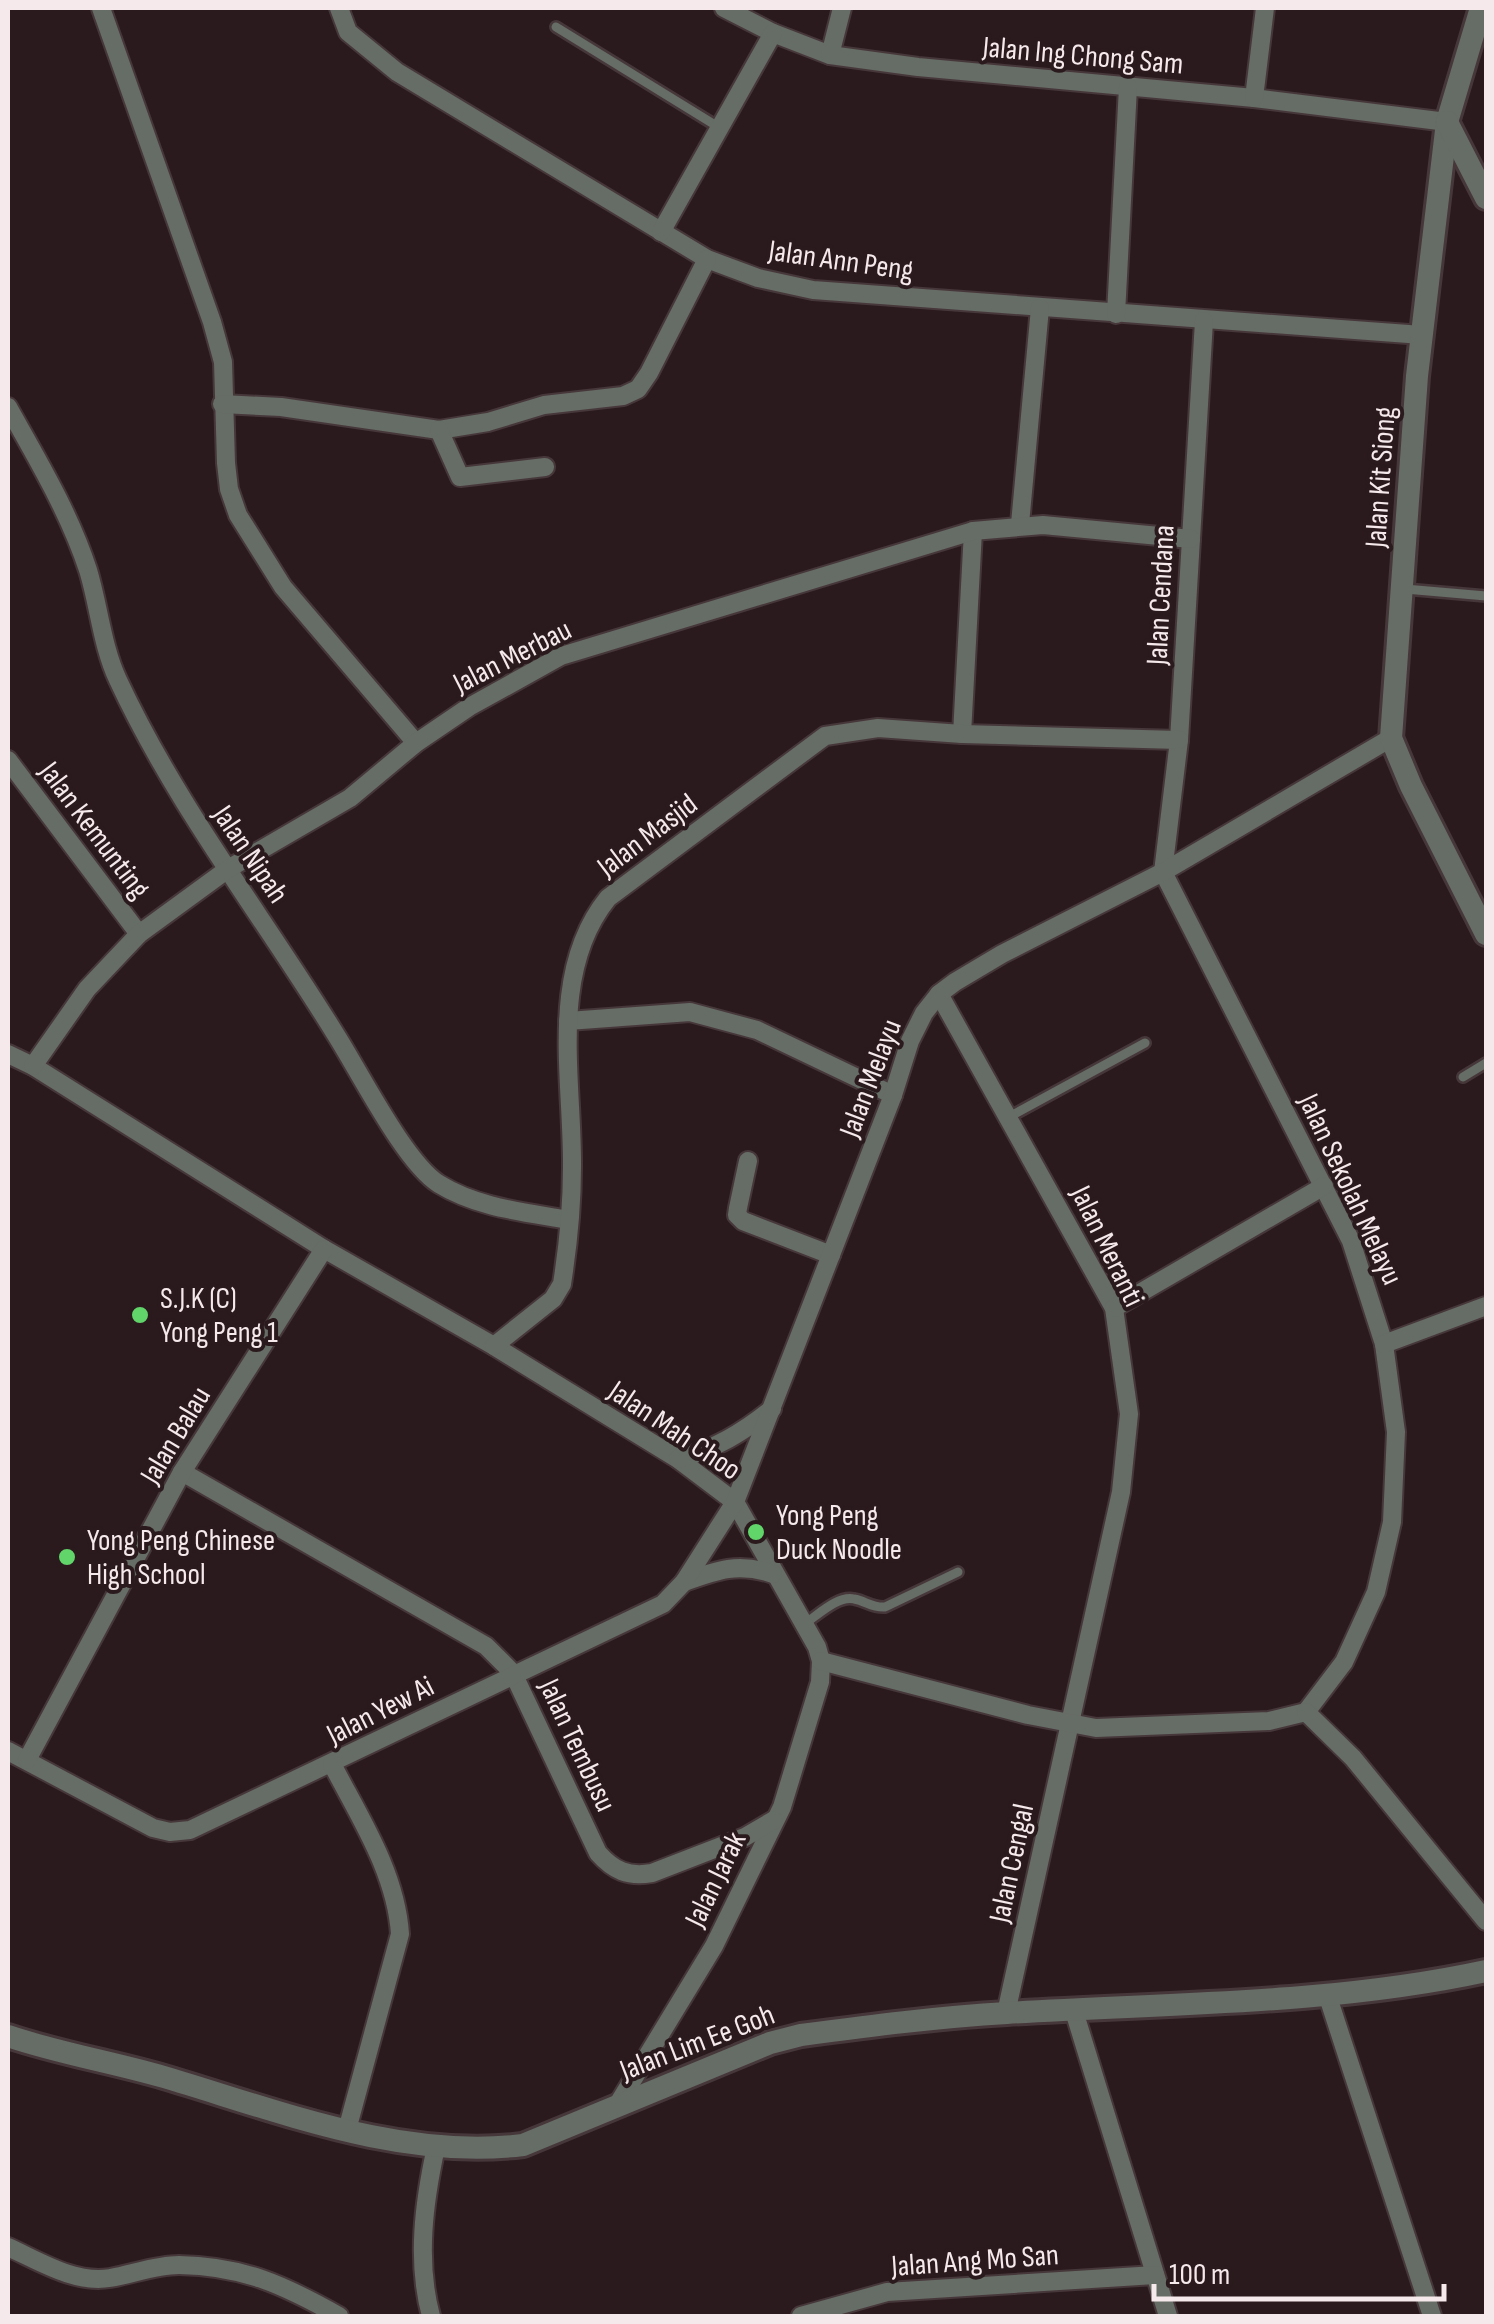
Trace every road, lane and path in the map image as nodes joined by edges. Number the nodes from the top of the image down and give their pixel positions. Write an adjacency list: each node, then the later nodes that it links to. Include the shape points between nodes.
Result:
1 (102, 8): 22 (street, via 212,322 223,362)
2 (340, 8): 16 (street, Jalan Ann Peng, via 348,32 387,65)
3 (724, 8): 8 (street, Jalan Ing Chong Sam)
4 (842, 8): 10 (street)
5 (1265, 8): 12 (street)
6 (1482, 8): 9 (street, Jalan Kit Siong)
7 (556, 27): 14 (lane)
8 (774, 33): 10 (street, Jalan Ing Chong Sam); 14 (street)
9 (1476, 52): 13 (street, Jalan Kit Siong)
10 (830, 55): 11 (street, Jalan Ing Chong Sam)
11 (1128, 87): 12 (street, Jalan Ing Chong Sam); 19 (street)
12 (1254, 98): 13 (street, Jalan Ing Chong Sam)
13 (1448, 122): 15 (street); 21 (street, Jalan Kit Siong)
14 (720, 128): 16 (street)
15 (1486, 198)
16 (660, 232): 17 (street, Jalan Ann Peng)
17 (707, 259): 18 (street, Jalan Ann Peng, via 813,290); 24 (street, via 638,389)
18 (1040, 308): 19 (street, Jalan Ann Peng); 26 (street)
19 (1116, 314): 20 (street, Jalan Ann Peng)
20 (1204, 320): 21 (street, Jalan Ann Peng); 28 (street, Jalan Cendana)
21 (1422, 334): 29 (street, Jalan Kit Siong)
22 (222, 404): 24 (street); 34 (street, via 238,515 284,587)
23 (8, 407): 36 (street, Jalan Nipah, via 87,569 115,674 174,789)
24 (439, 430): 25 (street, via 460,477)
25 (545, 466)
26 (1020, 524): 27 (street, Jalan Merbau); 28 (street, Jalan Merbau)
27 (973, 531): 31 (street); 34 (street, Jalan Merbau, via 561,656)
28 (1191, 539): 33 (street, Jalan Cendana)
29 (1403, 588): 30 (lane); 32 (street, Jalan Kit Siong)
30 (1486, 596)
31 (962, 734): 33 (street, Jalan Masjid); 41 (street, Jalan Masjid, via 849,730 806,749 608,898 584,940)
32 (1391, 738): 37 (street, Jalan Melayu); 39 (street, Jalan Kit Siong)
33 (1179, 740): 37 (street, Jalan Cendana)
34 (416, 743): 36 (street, Jalan Merbau, via 350,798)
35 (8, 760): 38 (street, Jalan Kemunting)
36 (228, 869): 38 (street, Jalan Merbau); 51 (street, Jalan Nipah, via 407,1149 436,1182 474,1201)
37 (1164, 872): 40 (street, Jalan Melayu); 50 (street, Jalan Sekolah Melayu)
38 (140, 934): 45 (street, Jalan Merbau, via 87,989)
39 (1486, 934)
40 (938, 994): 47 (street, Jalan Melayu, via 910,1040); 48 (street, Jalan Meranti)
41 (568, 1021): 47 (street, via 690,1012 757,1030); 51 (street, Jalan Masjid)
42 (1145, 1043): 48 (lane)
43 (8, 1054): 45 (street, Jalan Mah Choo)
44 (1486, 1063): 46 (lane)
45 (33, 1066): 52 (street, Jalan Mah Choo)
46 (1463, 1078)
47 (893, 1096): 53 (street, Jalan Melayu)
48 (1009, 1116): 55 (street, Jalan Meranti)
49 (748, 1161): 53 (street, via 737,1214 742,1221)
50 (1324, 1186): 55 (street); 56 (street, Jalan Sekolah Melayu, via 1351,1240)
51 (570, 1220): 57 (street, Jalan Masjid, via 562,1284 553,1299)
52 (324, 1249): 57 (street, Jalan Mah Choo); 60 (street, Jalan Balau)
53 (831, 1256): 58 (street, Jalan Melayu)
54 (1486, 1306): 56 (street)
55 (1114, 1308): 69 (street, Jalan Meranti, via 1129,1414 1127,1453)
56 (1384, 1344): 68 (street, Jalan Sekolah Melayu, via 1396,1432 1385,1560 1361,1630)
57 (494, 1346): 59 (street, Jalan Mah Choo)
58 (772, 1409): 59 (street, via 720,1445); 61 (street, Jalan Melayu)
59 (678, 1459): 61 (street, Jalan Mah Choo)
60 (182, 1472): 67 (street, Jalan Tembusu, via 451,1624); 71 (street, Jalan Balau)
61 (735, 1502): 63 (street, Jalan Mah Choo); 64 (street, Jalan Yew Ai)
62 (958, 1572): 65 (lane, via 885,1607 842,1599)
63 (773, 1574): 64 (street, via 735,1566); 65 (street, Jalan Mah Choo)
64 (684, 1582): 67 (street, Jalan Yew Ai, via 650,1611)
65 (804, 1624): 66 (street, Jalan Mah Choo)
66 (822, 1661): 69 (street); 73 (street, Jalan Jarak)
67 (513, 1673): 72 (street, Jalan Yew Ai); 73 (street, Jalan Tembusu, via 609,1866 636,1876 652,1872)
68 (1306, 1712): 69 (street, via 1269,1720); 74 (street)
69 (1070, 1725): 78 (street, Jalan Cengal)
70 (8, 1751): 71 (street, Jalan Yew Ai)
71 (27, 1760): 72 (street, Jalan Yew Ai, via 170,1832 190,1830)
72 (332, 1764): 81 (street, via 383,1864 400,1934)
73 (775, 1820): 80 (street, Jalan Jarak, via 714,1946)
74 (1486, 1921)
75 (1486, 1970): 76 (street, Jalan Lim Ee Goh)
76 (1326, 1994): 77 (street, Jalan Lim Ee Goh); 89 (street)
77 (1074, 2011): 78 (street, Jalan Lim Ee Goh); 84 (street)
78 (1006, 2013): 80 (street, Jalan Lim Ee Goh, via 801,2035)
79 (8, 2036): 81 (street, Jalan Lim Ee Goh)
80 (618, 2104): 82 (street, Jalan Lim Ee Goh, via 523,2145)
81 (347, 2130): 82 (street, Jalan Lim Ee Goh)
82 (436, 2147): 86 (street, via 422,2265)
83 (8, 2247): 85 (street, via 96,2280 173,2265 244,2272 282,2284)
84 (1156, 2275): 87 (street, Jalan Ang Mo San, via 887,2292); 88 (street)
85 (339, 2316)
86 (432, 2316)
87 (800, 2316)
88 (1168, 2316)
89 (1432, 2316)

